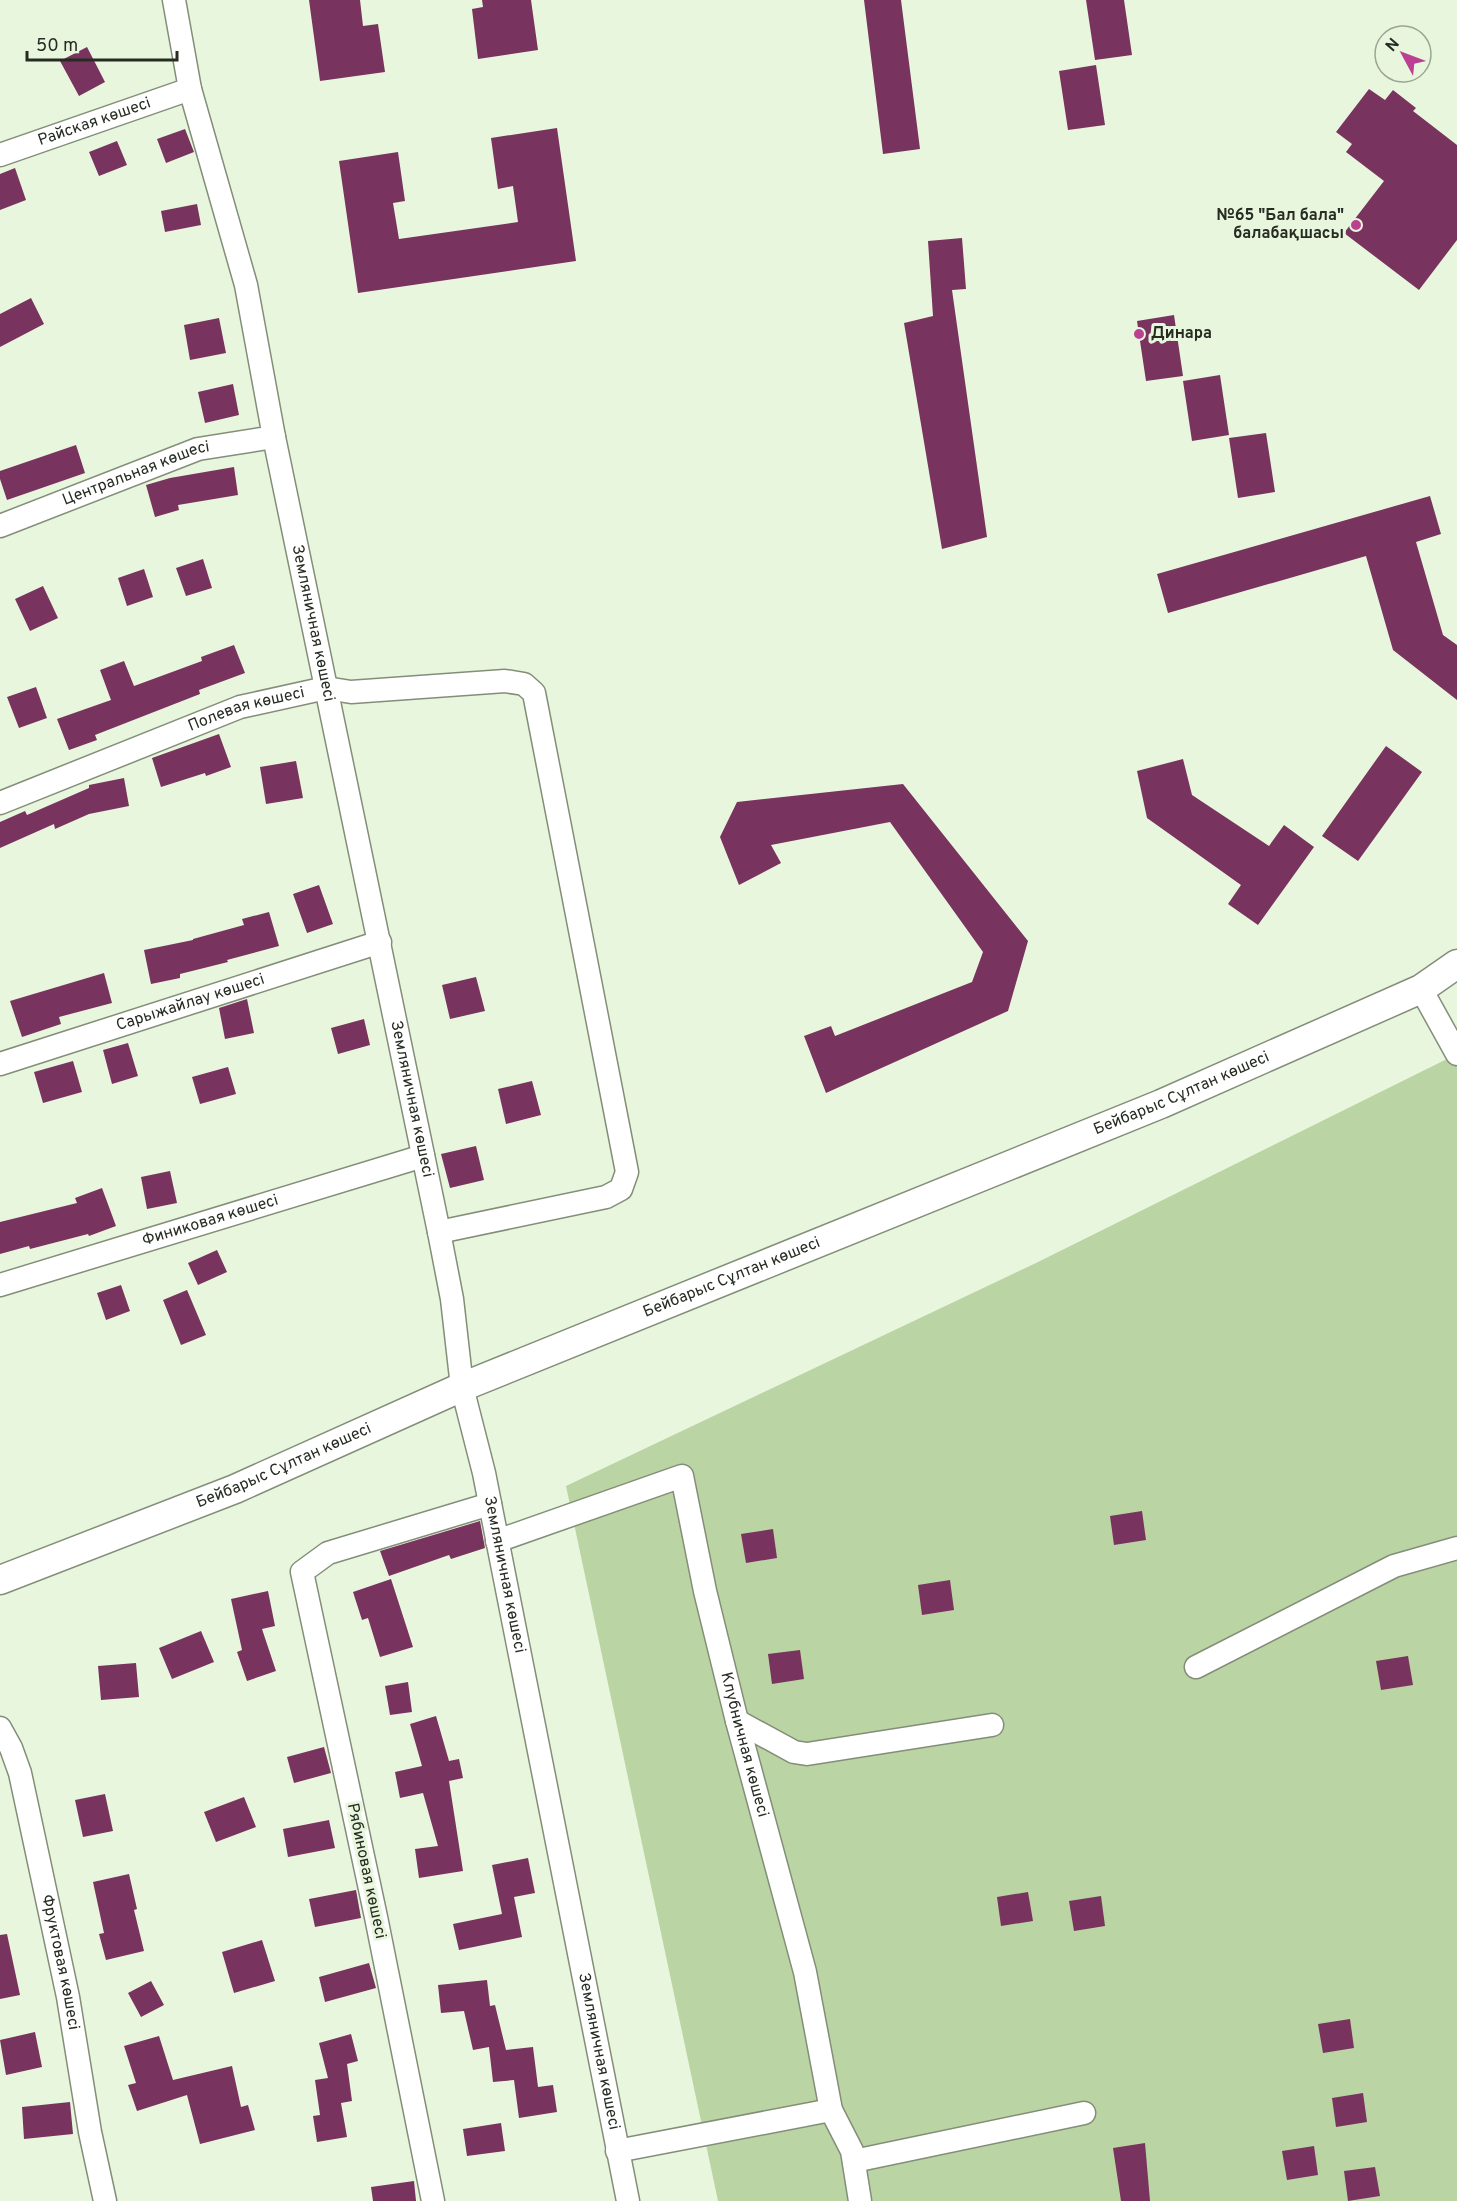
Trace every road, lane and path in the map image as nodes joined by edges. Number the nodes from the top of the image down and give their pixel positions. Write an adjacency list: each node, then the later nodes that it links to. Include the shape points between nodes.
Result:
1 (174, 0): 2 (street, Земляничная көшесі)
2 (190, 89): 3 (street, Райская көшесі); 4 (street, Земляничная көшесі, via 246,285)
3 (0, 155)
4 (274, 437): 5 (street, Центральная көшесі, via 198,449); 6 (street, Земляничная көшесі)
5 (0, 526)
6 (326, 688): 7 (street, Полевая көшесі, via 240,707); 8 (street, Земляничная көшесі); 14 (street, Полевая көшесі, via 351,692 506,681 524,684 534,693 627,1172 621,1189 606,1197)
7 (0, 803)
8 (380, 942): 12 (street, Сарыжайлау көшесі); 13 (street, Земляничная көшесі)
9 (1457, 964): 10 (street, Бейбарыс Сұлтан көшесі)
10 (1421, 989): 11 (street); 16 (street, Бейбарыс Сұлтан көшесі, via 1161,1104)
11 (1457, 1054)
12 (0, 1064)
13 (423, 1156): 14 (street, Земляничная көшесі); 15 (street, Финиковая көшесі)
14 (439, 1232): 16 (street, Земляничная көшесі, via 452,1299)
15 (0, 1285)
16 (462, 1387): 17 (street, Земляничная көшесі); 20 (street, Бейбарыс Сұлтан көшесі, via 235,1489)
17 (490, 1504): 18 (street, Земляничная көшесі); 30 (street, Рябиновая көшесі, via 328,1553 302,1572)
18 (497, 1541): 22 (street, Клубничная көшесі, via 682,1476); 27 (street, Земляничная көшесі)
19 (1457, 1548): 21 (street, via 1394,1566)
20 (0, 1580)
21 (1196, 1667)
22 (737, 1721): 23 (street, via 794,1752 807,1754); 25 (street, Клубничная көшесі, via 805,1972)
23 (992, 1725)
24 (0, 1728): 29 (street, Фруктовая көшесі, via 20,1773 68,1997)
25 (831, 2110): 27 (street); 28 (street, Клубничная көшесі)
26 (1084, 2113): 28 (street)
27 (617, 2151): 31 (street, Земляничная көшесі)
28 (854, 2160): 32 (street, Клубничная көшесі)
29 (105, 2201)
30 (433, 2201)
31 (628, 2201)
32 (861, 2201)

